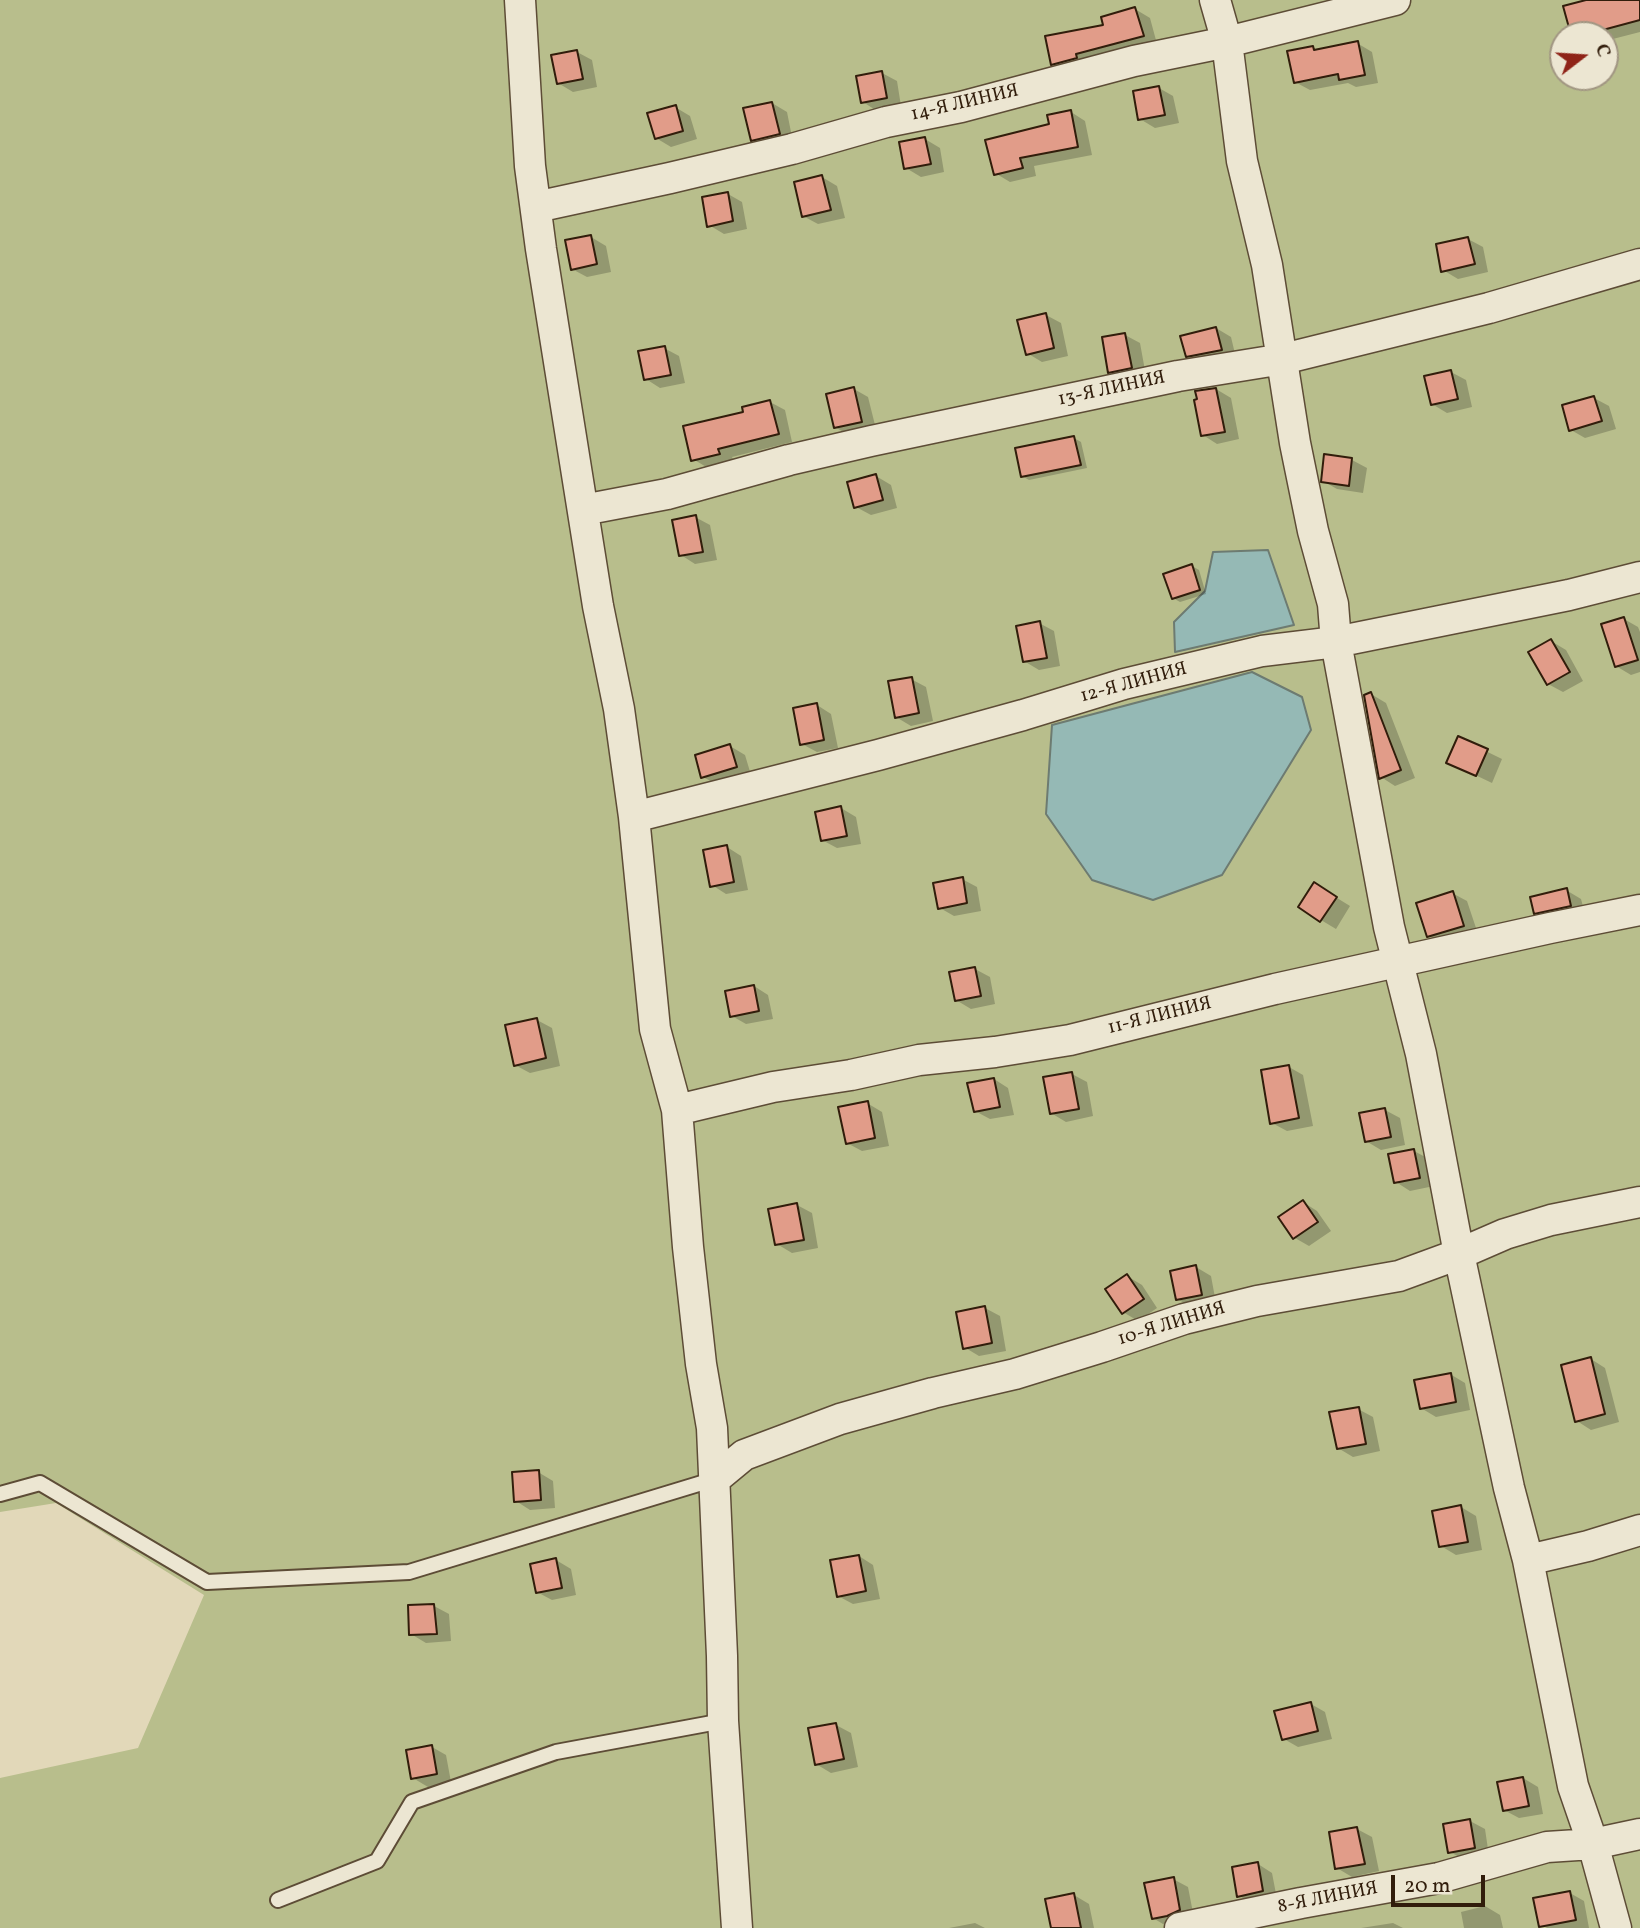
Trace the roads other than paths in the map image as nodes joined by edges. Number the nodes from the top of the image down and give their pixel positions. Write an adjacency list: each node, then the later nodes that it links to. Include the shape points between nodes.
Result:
1 (520, 0): 5 (street)
2 (1215, 0): 4 (street)
3 (1395, 0): 4 (street, 14-Я ЛИНИЯ)
4 (1227, 41): 5 (street, 14-Я ЛИНИЯ); 7 (street, via 1242,162)
5 (536, 207): 8 (street)
6 (1640, 264): 7 (street, 13-Я ЛИНИЯ, via 1489,308)
7 (1283, 359): 8 (street, 13-Я ЛИНИЯ, via 1178,376 871,441 667,494); 10 (street, via 1300,468 1333,604)
8 (583, 510): 11 (street)
9 (1640, 577): 10 (street, 12-Я ЛИНИЯ, via 1569,596)
10 (1336, 642): 11 (street, 12-Я ЛИНИЯ, via 1262,651 1124,684 878,755); 13 (street)
11 (634, 817): 14 (street, via 655,1029)
12 (1640, 910): 13 (street, 11-Я ЛИНИЯ)
13 (1399, 962): 14 (street, 11-Я ЛИНИЯ, via 1069,1040 919,1060); 16 (street)
14 (677, 1110): 17 (street)
15 (1640, 1202): 16 (street, 10-Я ЛИНИЯ, via 1551,1220)
16 (1459, 1254): 17 (street, 10-Я ЛИНИЯ, via 1399,1276 1184,1319 1015,1374 840,1419 744,1455); 20 (street)
17 (715, 1479): 18 (lane, via 409,1572 207,1582 40,1483); 21 (street)
18 (0, 1494)
19 (1640, 1530): 20 (street)
20 (1528, 1560): 23 (street, via 1573,1786)
21 (723, 1721): 24 (lane, via 556,1752 412,1802 377,1861); 25 (street)
22 (1640, 1834): 23 (street, 8-Я ЛИНИЯ)
23 (1593, 1844): 26 (street, 8-Я ЛИНИЯ, via 1547,1847 1439,1878); 27 (street)
24 (278, 1900)
25 (737, 1928)
26 (1180, 1928)
27 (1616, 1928)

